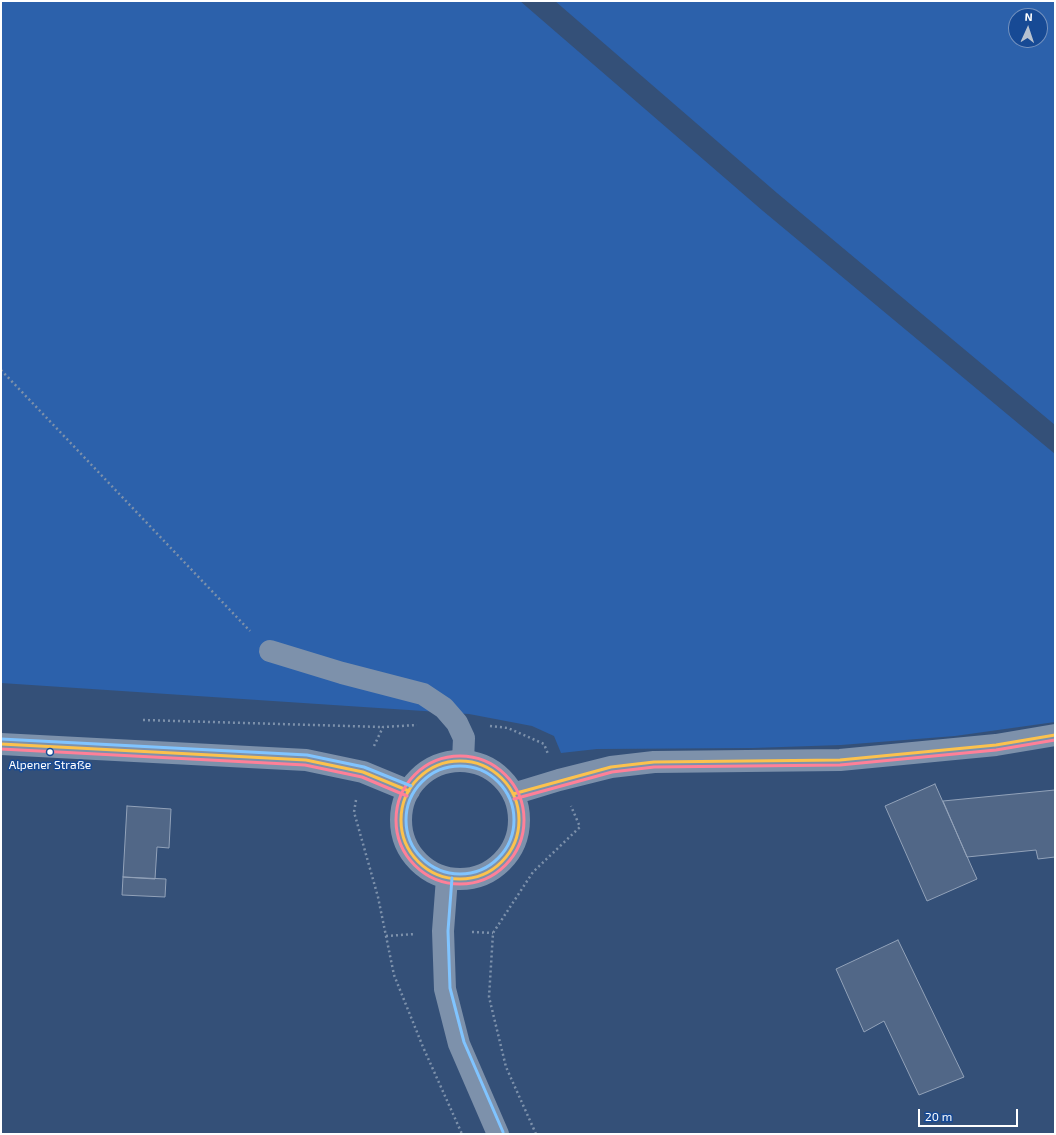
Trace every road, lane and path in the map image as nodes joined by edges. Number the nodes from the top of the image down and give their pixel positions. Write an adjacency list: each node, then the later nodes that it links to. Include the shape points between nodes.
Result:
1 (1, 370): 2 (path)
2 (270, 651): 4 (street, via 342,674 423,694 444,708)
3 (136, 720): 5 (path)
4 (456, 723): 5 (path); 8 (street, via 464,738); 10 (path, via 508,728 544,744)
5 (383, 727): 9 (path)
6 (1055, 735): 10 (street, via 996,745 840,760 654,762 611,767)
7 (1, 744): 9 (street, via 306,760)
8 (462, 761): 11 (street, via 446,762 432,768 419,778); 12 (street, via 492,770)
9 (363, 772): 11 (street); 14 (path, via 354,812 378,896 394,975 422,1047)
10 (559, 780): 12 (street); 16 (path, via 580,827 533,872 493,933 489,997 506,1067)
11 (409, 791): 13 (street, via 402,808 401,827 406,845 417,861 432,872)
12 (513, 794): 13 (street, via 518,812 518,830 512,848 501,862 486,873 474,877)
13 (447, 878): 15 (street, via 443,931 445,989 459,1044)
14 (462, 1134)
15 (498, 1134)
16 (536, 1134)

